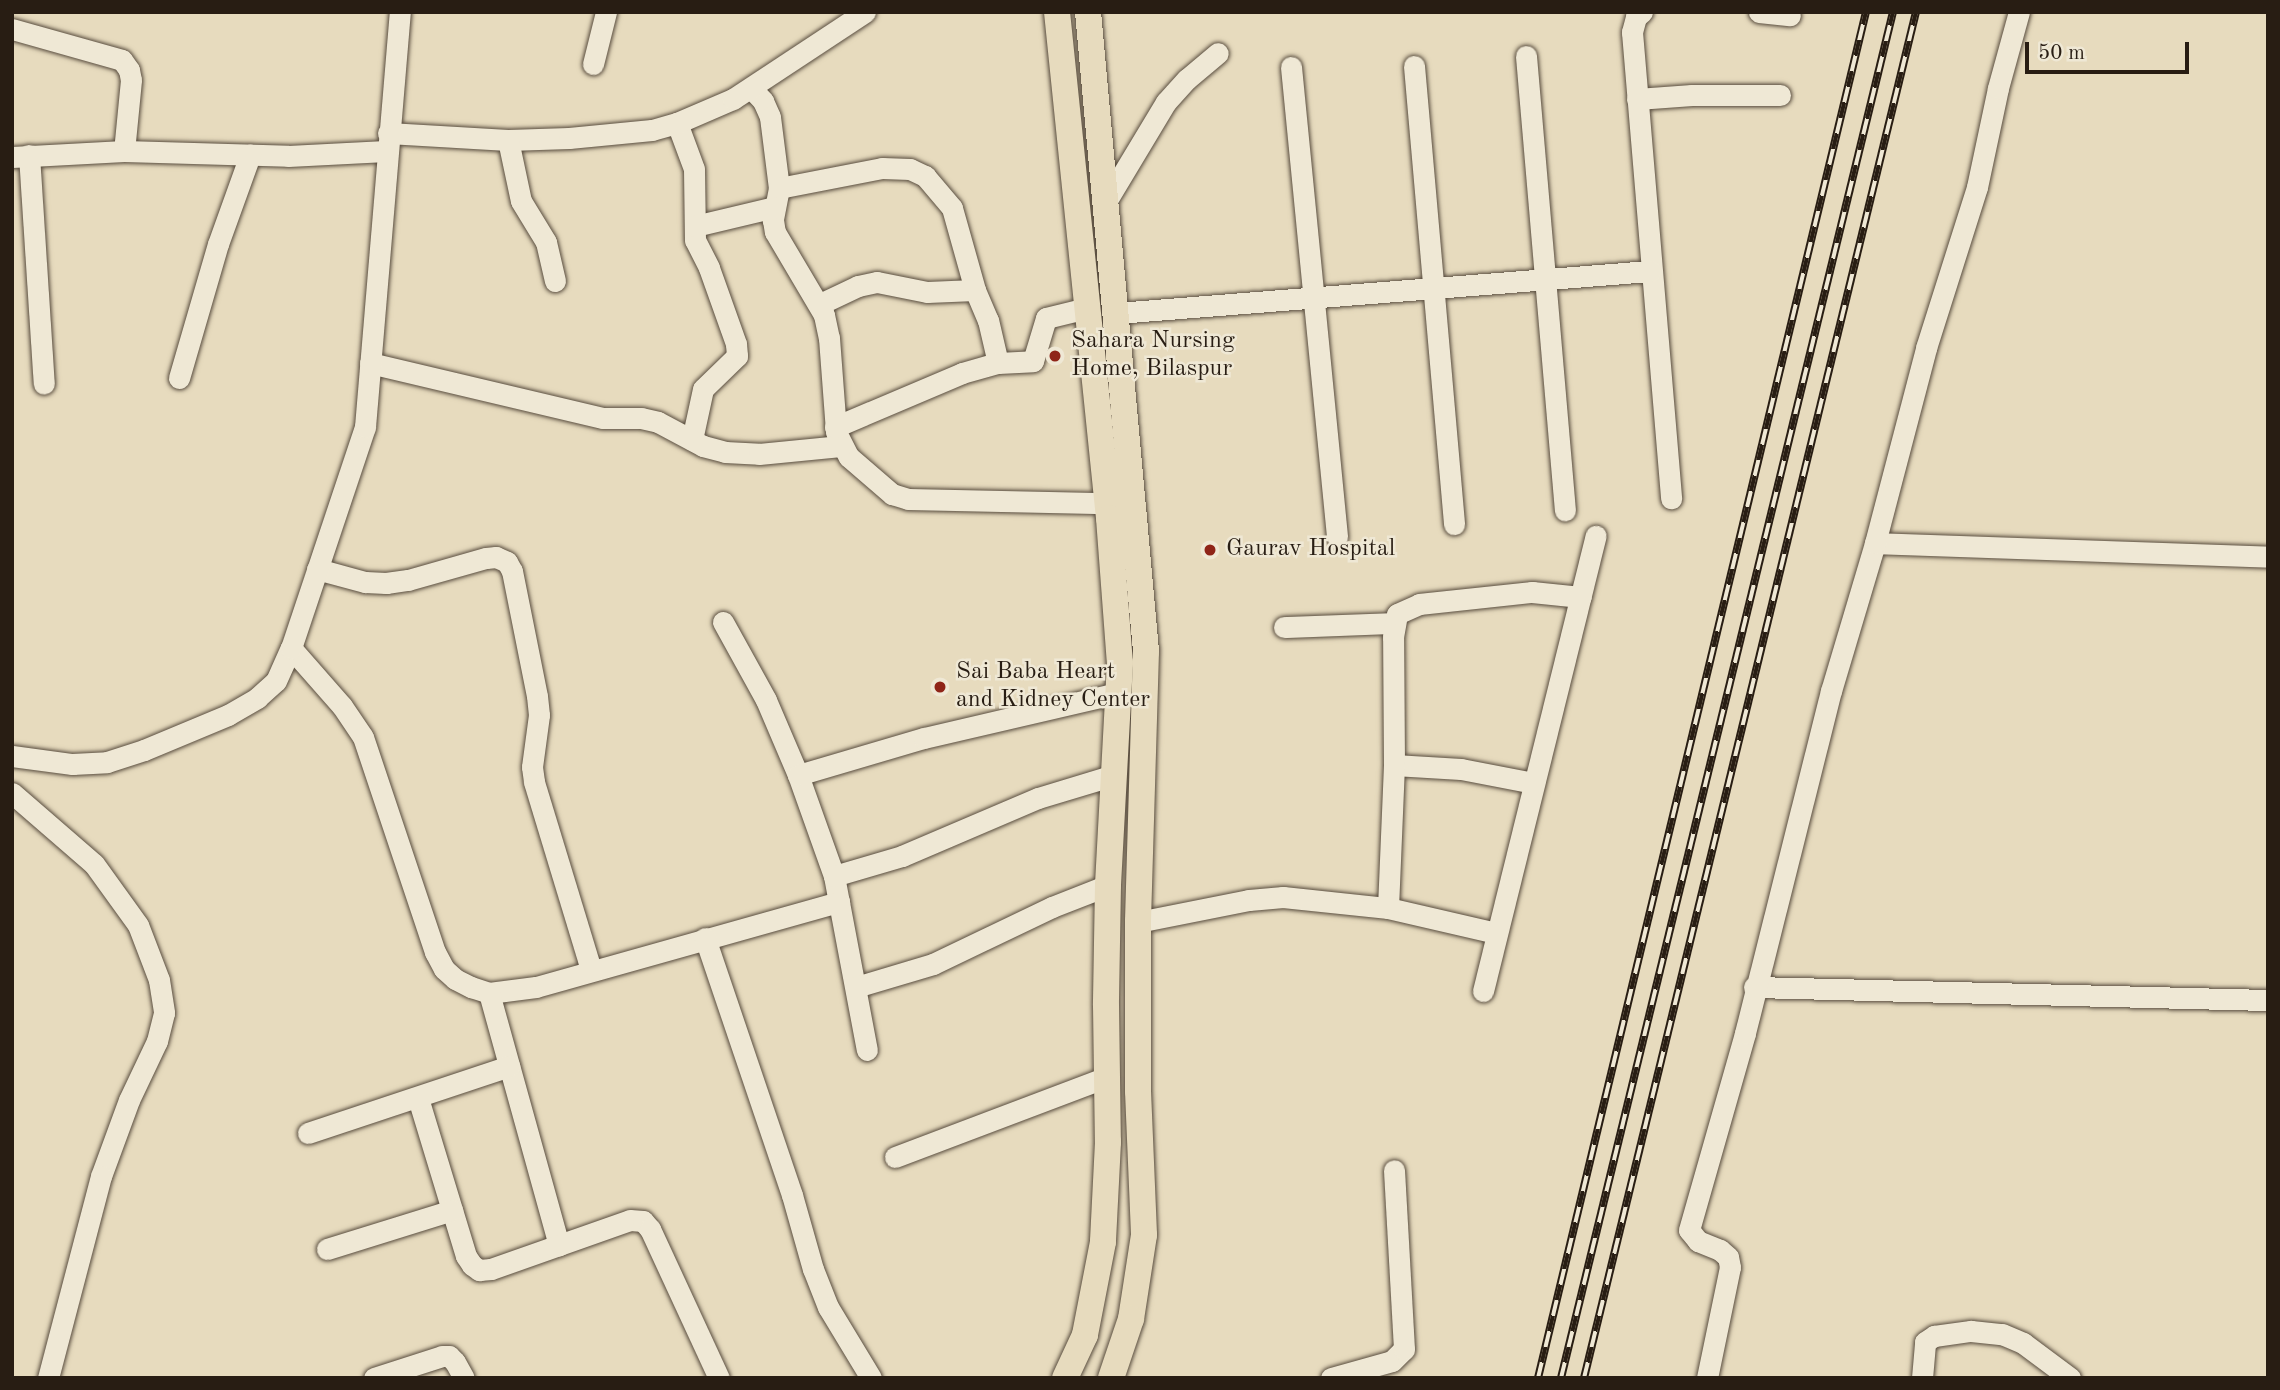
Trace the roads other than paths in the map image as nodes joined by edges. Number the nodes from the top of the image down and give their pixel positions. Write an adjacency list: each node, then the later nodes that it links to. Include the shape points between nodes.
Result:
1 (400, 12): 22 (street)
2 (606, 12): 14 (street)
3 (865, 12): 10 (street)
4 (1056, 12): 36 (main road)
5 (1088, 12): 27 (main road)
6 (1642, 12): 19 (street, via 1632,32)
7 (1759, 12): 9 (street)
8 (2019, 12): 52 (street, via 1977,187 1926,348)
9 (1790, 15)
10 (838, 18): 17 (street)
11 (12, 29): 23 (street, via 122,60 131,80)
12 (1219, 53): 27 (street, via 1166,102)
13 (1526, 55): 30 (street)
14 (593, 64)
15 (1414, 66): 32 (street)
16 (1291, 67): 34 (street)
17 (751, 88): 20 (street); 26 (street, via 771,117)
18 (1780, 95): 19 (street)
19 (1637, 99): 29 (street)
20 (677, 123): 21 (street, via 652,130); 28 (street, via 694,169)
21 (508, 140): 22 (street); 31 (street, via 521,201 546,242)
22 (387, 142): 24 (street, via 288,156); 40 (street)
23 (124, 151): 24 (street); 25 (street)
24 (250, 155): 42 (street)
25 (20, 156): 43 (street)
26 (777, 198): 28 (street); 33 (street, via 882,168 910,169 925,176 952,208); 35 (street, via 775,232)
27 (1107, 200): 37 (main road)
28 (695, 226): 45 (street, via 698,250 709,268 737,356 703,389)
29 (1650, 271): 30 (street); 46 (street)
30 (1546, 278): 32 (street); 48 (street)
31 (555, 281)
32 (1431, 287): 34 (street); 49 (street)
33 (975, 290): 35 (street, via 927,292 877,282); 41 (street)
34 (1313, 297): 37 (street); 51 (street)
35 (820, 304): 44 (street, via 829,338)
36 (1087, 308): 39 (main road); 41 (street, via 1046,318 1033,361)
37 (1116, 313): 38 (main road)
38 (1119, 347): 39 (main road); 71 (main road, via 1146,651)
39 (1091, 348): 47 (main road)
40 (370, 363): 45 (street, via 603,418 641,418); 54 (street, via 365,427)
41 (998, 363): 44 (street, via 950,378)
42 (179, 378)
43 (44, 384)
44 (838, 436): 45 (street, via 759,454 725,452); 47 (street, via 881,486 908,499)
45 (692, 440)
46 (1671, 498)
47 (1107, 503): 60 (main road, via 1118,621)
48 (1565, 510)
49 (1454, 524)
50 (1596, 536): 55 (street)
51 (1337, 537)
52 (1875, 543): 53 (street); 76 (street, via 1831,691)
53 (2268, 557)
54 (317, 569): 59 (street); 74 (street, via 386,583 486,558 506,562 512,571 537,696 539,715 531,766 534,782)
55 (1581, 597): 57 (street, via 1532,592 1419,604 1397,614); 65 (street)
56 (723, 622): 63 (street, via 766,700)
57 (1393, 623): 58 (street); 62 (street)
58 (1284, 627)
59 (291, 648): 61 (street, via 276,681 257,698 144,750 107,762 72,764); 78 (street, via 363,737 444,969 455,979)
60 (1118, 692): 63 (street, via 924,738); 64 (main road)
61 (12, 756)
62 (1394, 765): 65 (street, via 1461,769); 70 (street)
63 (798, 775): 67 (street)
64 (1114, 775): 67 (street, via 1038,798 902,856); 68 (main road)
65 (1534, 783): 72 (street)
66 (12, 793): 90 (street, via 94,864 138,925 159,980 164,1013 157,1041 101,1176)
67 (834, 876): 69 (street)
68 (1108, 885): 75 (street, via 1052,906 933,964); 82 (main road)
69 (839, 902): 73 (street); 75 (street)
70 (1388, 908): 71 (street, via 1283,897); 72 (street)
71 (1138, 922): 96 (main road, via 1144,1235 1132,1319)
72 (1496, 933): 77 (street)
73 (705, 938): 74 (street); 94 (street, via 813,1269 828,1307)
74 (592, 970): 78 (street, via 517,991)
75 (856, 987): 80 (street)
76 (1754, 987): 79 (street); 98 (street, via 1732,1083 1689,1230 1698,1241 1728,1257 1730,1267)
77 (1483, 991)
78 (489, 993): 81 (street)
79 (2268, 1000)
80 (867, 1050)
81 (509, 1066): 83 (street); 88 (street)
82 (1107, 1077): 85 (street); 95 (main road, via 1103,1242 1085,1335)
83 (418, 1098): 84 (street); 87 (street)
84 (308, 1133)
85 (895, 1157)
86 (1394, 1170): 97 (street, via 1404,1349 1392,1361)
87 (452, 1210): 88 (street, via 466,1256 479,1270); 89 (street)
88 (559, 1245): 93 (street, via 630,1220 643,1221)
89 (327, 1249)
90 (48, 1378)
91 (374, 1378): 92 (street, via 442,1356 455,1362)
92 (464, 1378)
93 (719, 1378)
94 (871, 1378)
95 (1065, 1378)
96 (1111, 1378)
97 (1331, 1378)
98 (1707, 1378)
99 (1922, 1378): 100 (street, via 1925,1342 1934,1336 1971,1331 2002,1334 2023,1343)
100 (2070, 1378)

